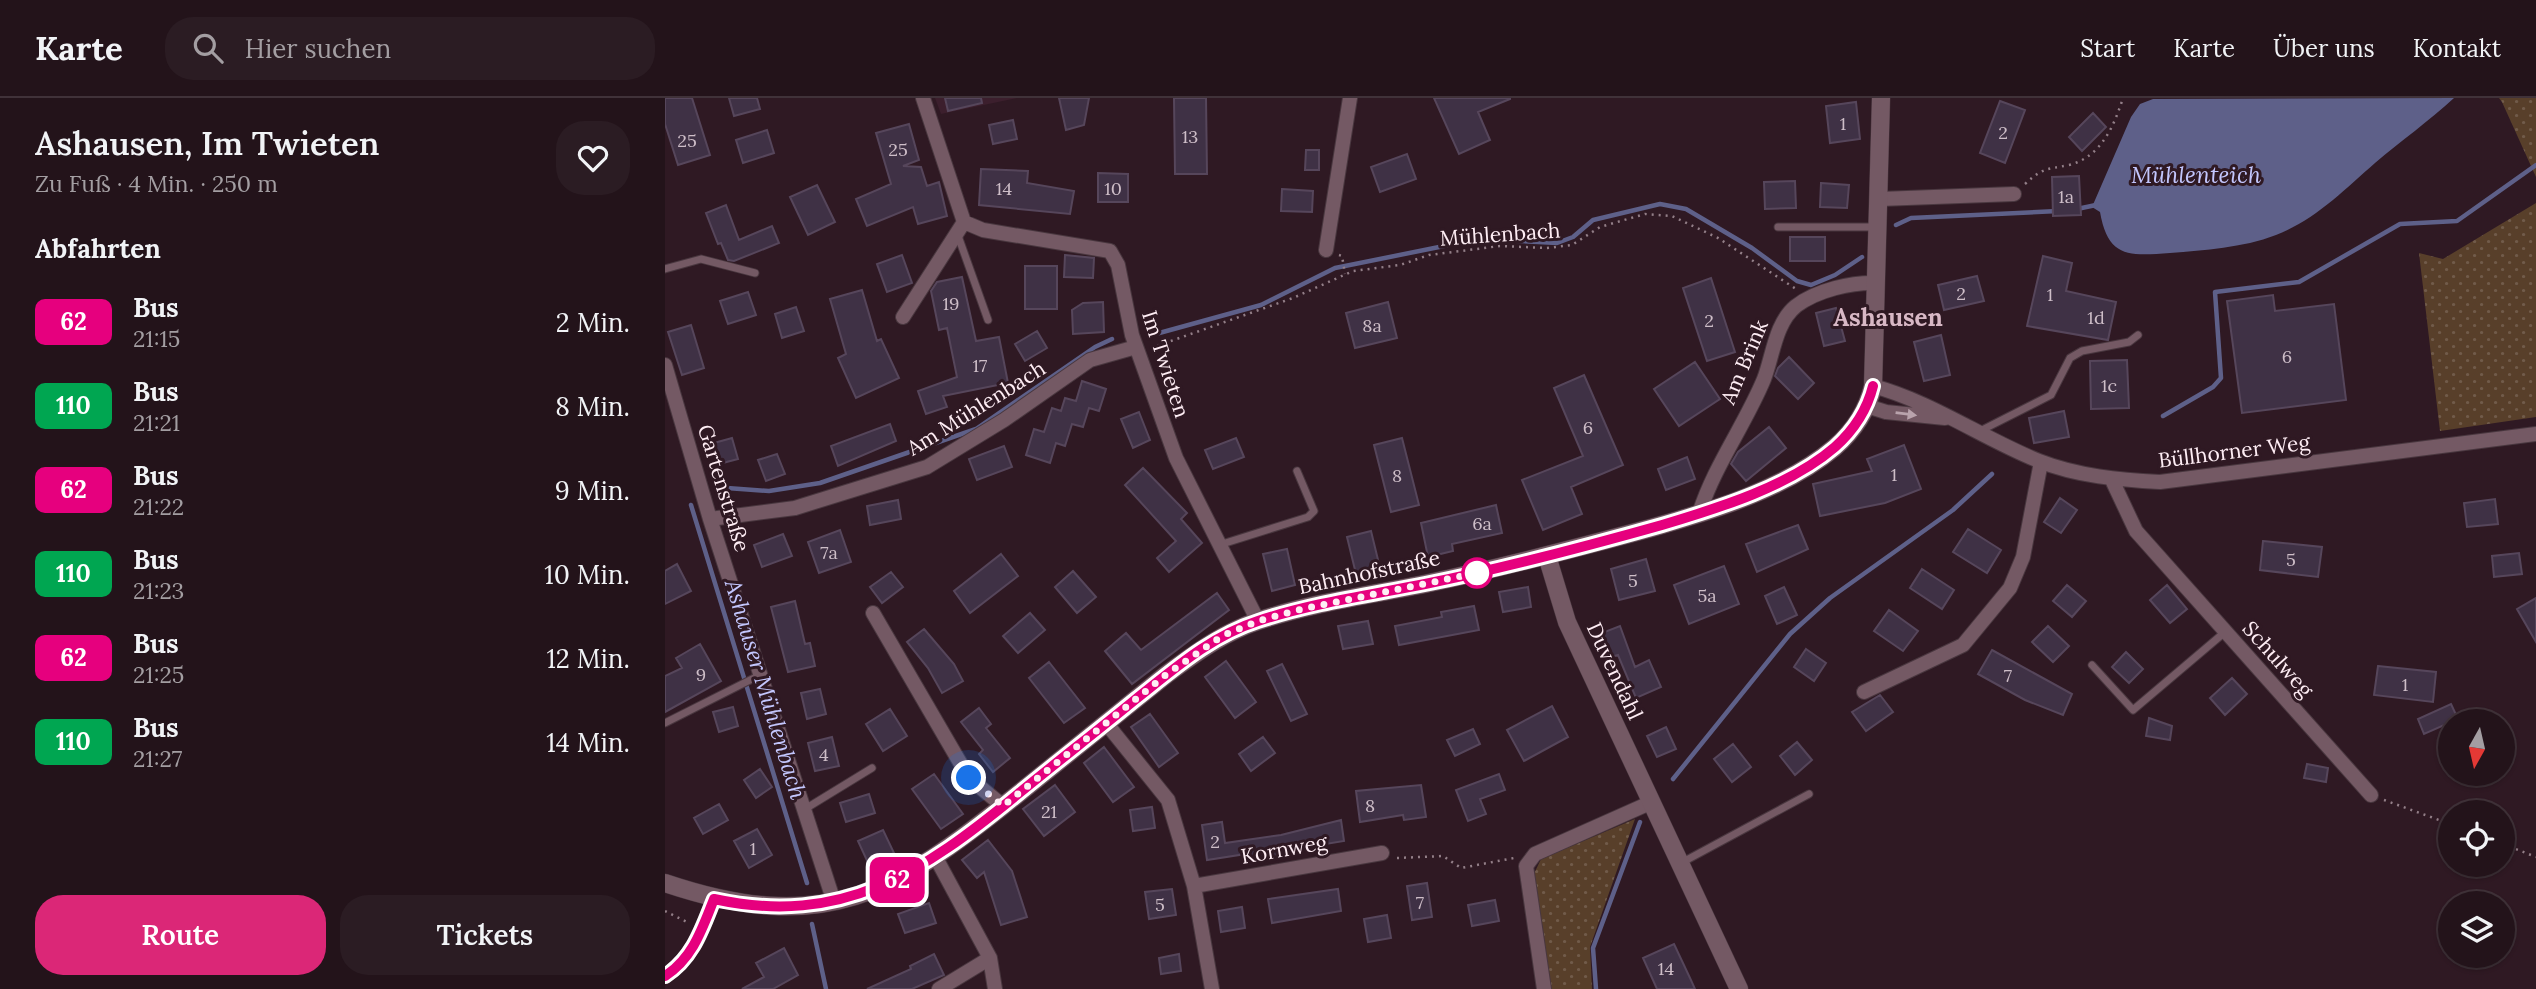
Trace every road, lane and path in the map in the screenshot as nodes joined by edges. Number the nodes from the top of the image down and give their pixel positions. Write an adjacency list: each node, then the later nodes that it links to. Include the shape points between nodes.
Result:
1 (923, 98): 7 (street)
2 (1350, 98): 10 (street)
3 (1881, 98): 6 (street, Bahnhofstraße)
4 (2123, 98): 5 (path, via 2114,126 2096,151 2072,164 2042,169)
5 (2014, 194): 6 (street)
6 (1880, 199): 9 (street, Bahnhofstraße)
7 (961, 227): 17 (street); 18 (lane); 20 (street, Im Twieten, via 1110,251 1118,265)
8 (1778, 227): 9 (lane)
9 (1879, 227): 15 (street, Bahnhofstraße)
10 (1326, 250)
11 (1342, 256): 14 (path)
12 (665, 270): 13 (lane, via 701,260)
13 (755, 273)
14 (1345, 274): 16 (path, Mühlenbach, via 1429,255 1500,246 1572,245 1600,227 1645,214 1672,216 1718,237); 20 (path, Mühlenbach, via 1282,302)
15 (1877, 283): 16 (street, Am Brink, via 1857,282); 22 (street, Bahnhofstraße)
16 (1811, 298): 30 (street, Am Brink, via 1795,307 1778,334 1763,380 1706,490)
17 (903, 317)
18 (988, 320)
19 (2138, 335): 25 (lane, via 2129,342 2082,351 2070,358 2051,395)
20 (1137, 350): 31 (street, Am Mühlenbach, via 1090,360 927,467 795,508); 32 (street, Im Twieten, via 1176,458)
21 (665, 365): 31 (street, Gartenstraße)
22 (1873, 386): 23 (street, Bahnhofstraße); 24 (street, Büllhorner Weg, via 1927,404)
23 (1867, 406): 24 (street, Büllhorner Weg, one-way to 24); 30 (street, Bahnhofstraße, via 1850,432 1820,458 1753,494)
24 (1946, 418): 25 (street, Büllhorner Weg)
25 (1977, 432): 27 (street, Büllhorner Weg)
26 (2536, 434): 29 (street, Büllhorner Weg, via 2160,482)
27 (2041, 462): 29 (street, Büllhorner Weg); 39 (street, via 2023,557 2010,588 1963,646)
28 (1297, 471): 32 (lane, via 1314,510 1308,517)
29 (2112, 480): 36 (street, Schulweg, via 2136,531)
30 (1699, 514): 33 (street, Bahnhofstraße)
31 (710, 519): 38 (street, Gartenstraße)
32 (1218, 545): 35 (street, Im Twieten)
33 (1547, 556): 35 (street, Bahnhofstraße); 45 (street, Duvendahl, via 1567,622)
34 (873, 613): 46 (street, via 969,778)
35 (1258, 621): 41 (street, Bahnhofstraße, via 1201,649)
36 (2225, 631): 37 (lane, via 2133,710); 44 (street, Schulweg)
37 (2092, 665)
38 (755, 677): 40 (lane); 47 (street, Gartenstraße)
39 (1864, 692)
40 (665, 723)
41 (1106, 723): 46 (street, Bahnhofstraße); 56 (street, via 1168,800)
42 (871, 768): 47 (lane)
43 (1809, 794): 54 (lane)
44 (2371, 795): 48 (path)
45 (1652, 802): 51 (street); 54 (street, Duvendahl)
46 (1003, 806): 53 (street, Bahnhofstraße)
47 (804, 809): 58 (street, Gartenstraße)
48 (2438, 820)
49 (2515, 849): 52 (path)
50 (1382, 853): 51 (path, via 1401,859 1443,856 1461,868); 56 (street, Kornweg)
51 (1535, 853): 66 (street, via 1526,866 1526,884)
52 (2536, 857)
53 (936, 858): 58 (street, Bahnhofstraße, via 888,884); 61 (street)
54 (1681, 863): 67 (street, Duvendahl)
55 (665, 883): 57 (street, Bahnhofstraße)
56 (1194, 886): 65 (street)
57 (714, 899): 58 (street, Bahnhofstraße, via 783,907); 60 (street)
58 (834, 902)
59 (665, 911): 60 (path)
60 (702, 927): 62 (street, via 685,961)
61 (990, 958): 63 (street); 64 (street)
62 (665, 976)
63 (939, 989)
64 (995, 989)
65 (1212, 989)
66 (1544, 989)
67 (1739, 989)

